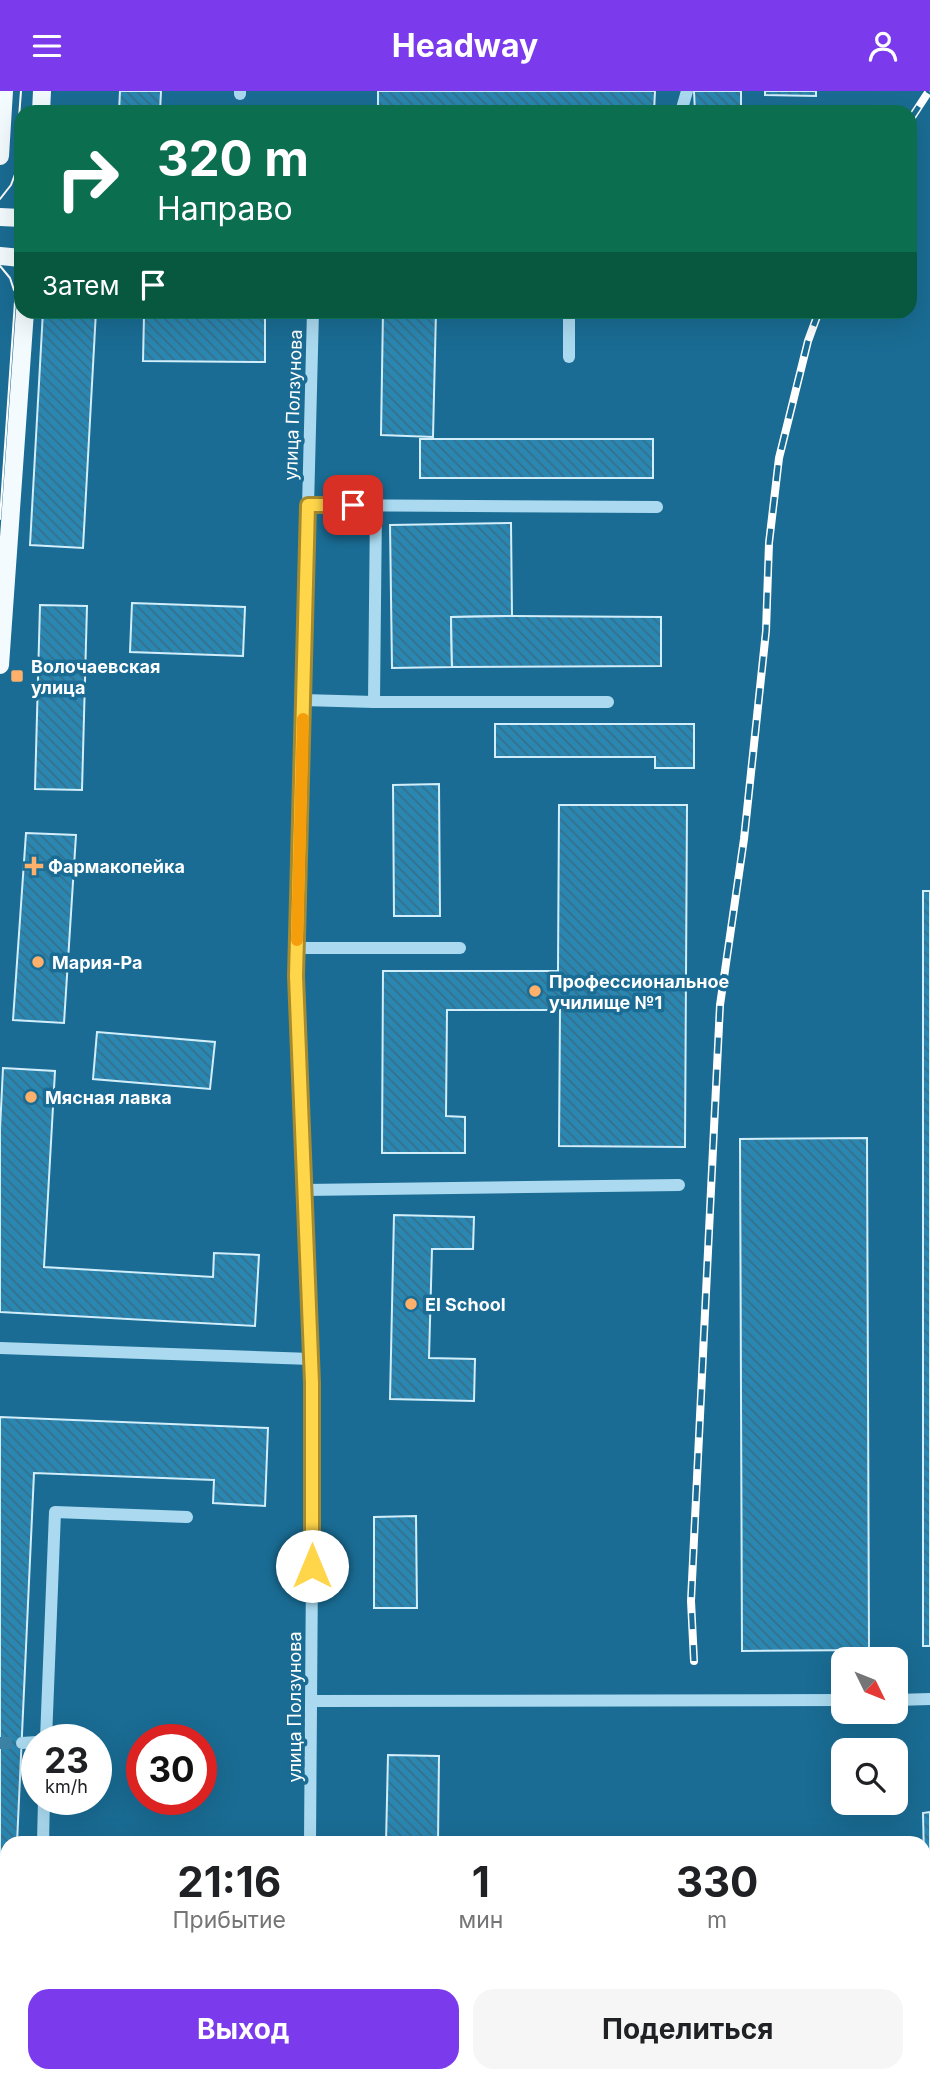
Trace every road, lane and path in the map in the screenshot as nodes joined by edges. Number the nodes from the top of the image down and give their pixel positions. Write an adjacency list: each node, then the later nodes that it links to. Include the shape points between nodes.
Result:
1 (4, 91): 2 (main road)
2 (0, 156)
3 (24, 319): 10 (main road)
4 (313, 319): 7 (street, улица Ползунова)
5 (569, 319): 6 (street)
6 (569, 357)
7 (308, 505): 8 (street); 11 (street, улица Ползунова)
8 (376, 505): 9 (street); 12 (street)
9 (657, 507)
10 (0, 665)
11 (303, 700): 12 (street); 15 (street, улица Ползунова)
12 (374, 702): 13 (street)
13 (608, 702)
14 (460, 948): 15 (street)
15 (297, 949): 17 (street, улица Ползунова)
16 (679, 1185): 17 (street)
17 (304, 1190): 19 (street, улица Ползунова)
18 (0, 1348): 19 (street)
19 (311, 1359): 24 (street, улица Ползунова)
20 (187, 1517): 25 (street, via 55,1512)
21 (930, 1699): 23 (street)
22 (831, 1700): 24 (street)
23 (908, 1700)
24 (312, 1701): 28 (street, улица Ползунова)
25 (47, 1724)
26 (44, 1815): 27 (street)
27 (43, 1836)
28 (310, 1836)

